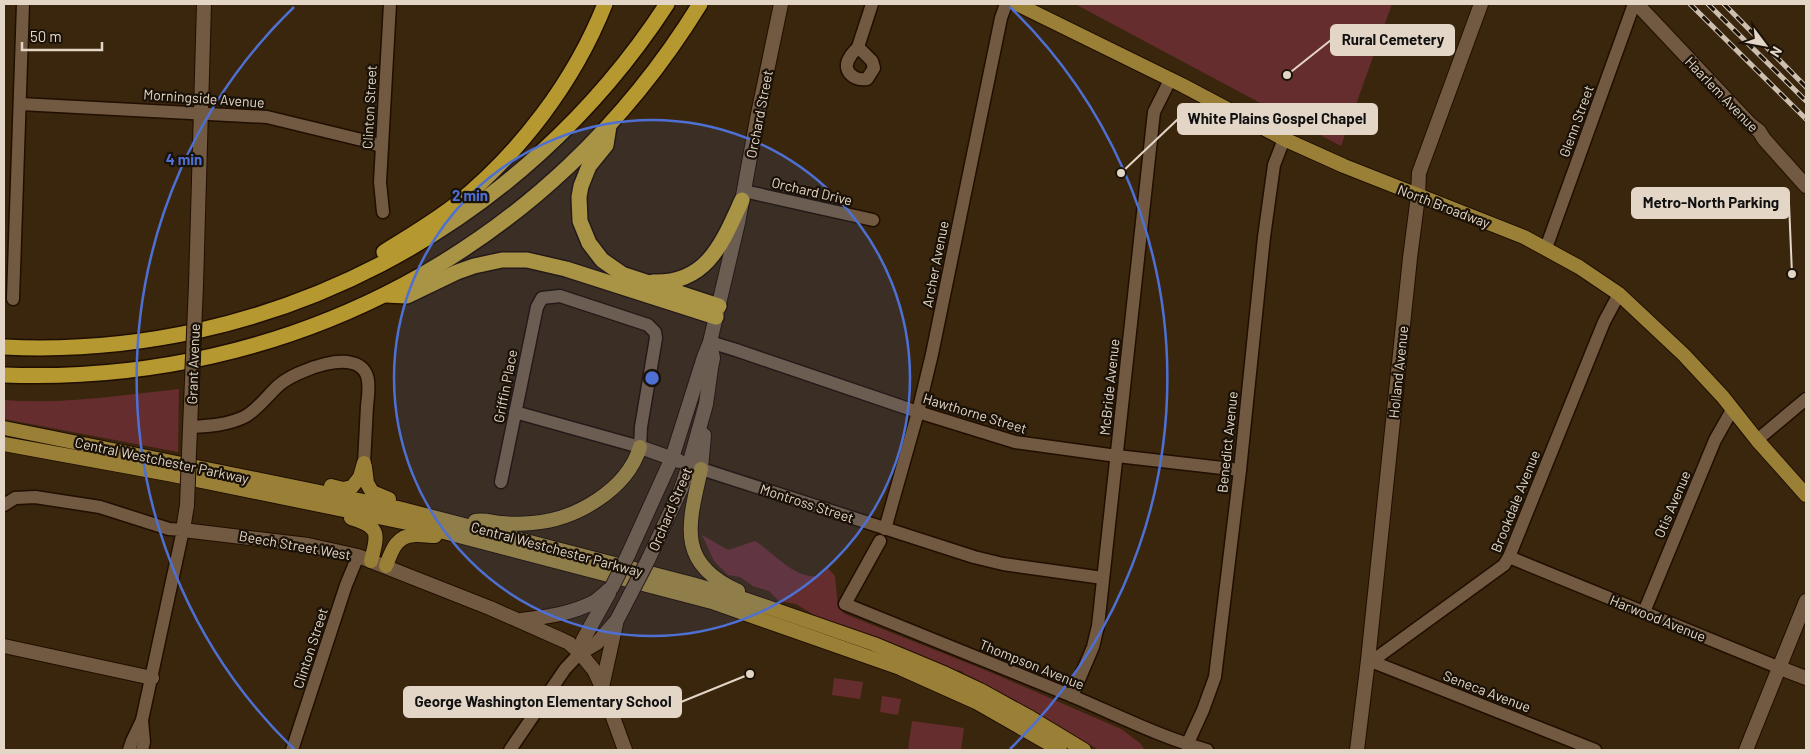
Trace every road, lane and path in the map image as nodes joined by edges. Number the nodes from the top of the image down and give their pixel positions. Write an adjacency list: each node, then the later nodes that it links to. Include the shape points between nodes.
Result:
1 (23, 4): 15 (street)
2 (204, 4): 16 (street, Grant Avenue)
3 (390, 4): 19 (street, Clinton Street)
4 (605, 4): 28 (highway, via 570,74 540,119 507,156 470,193 442,215)
5 (667, 4): 28 (highway, via 636,50 587,108 510,180 426,239)
6 (700, 4): 17 (highway, via 658,66)
7 (781, 4): 21 (street, Orchard Street)
8 (872, 4): 13 (street)
9 (1006, 4): 39 (street, Archer Avenue)
10 (1017, 4): 14 (main road, North Broadway)
11 (1481, 4): 22 (street, Holland Avenue, via 1419,173)
12 (1635, 4): 20 (street, Haarlem Avenue, via 1759,131); 26 (street, Glenn Street)
13 (858, 47)
14 (1170, 80): 18 (main road, North Broadway); 45 (street, McBride Avenue, via 1154,112)
15 (20, 104): 16 (street, Morningside Avenue); 25 (street)
16 (200, 112): 19 (street, Morningside Avenue, via 267,117); 40 (street, Grant Avenue, bridge)
17 (609, 126): 27 (highway, via 606,145 589,166 581,186 578,210 589,243 602,260); 30 (highway, via 566,169 505,220 440,264)
18 (1284, 139): 22 (main road, North Broadway); 49 (street, Benedict Avenue, via 1274,165)
19 (382, 147): 23 (street, Clinton Street, via 380,188)
20 (1806, 186)
21 (743, 195): 24 (street, Orchard Drive); 27 (highway, via 718,251 700,268 668,281); 32 (street, Orchard Street)
22 (1418, 196): 26 (main road, North Broadway); 72 (street, Holland Avenue)
23 (383, 212)
24 (873, 220)
25 (9, 242): 31 (street)
26 (1546, 248): 29 (main road, North Broadway)
27 (633, 278): 32 (highway)
28 (324, 291): 34 (highway, via 213,328 159,338 83,347)
29 (1619, 294): 37 (main road, North Broadway, via 1684,355); 61 (street, Brookdale Avenue, via 1604,322)
30 (386, 295): 32 (highway, via 407,296 482,264 527,260 566,268); 35 (highway, via 297,332 199,360 104,373)
31 (13, 300)
32 (717, 312): 33 (street, Orchard Street)
33 (710, 342): 39 (street, Hawthorne Street); 46 (street, Orchard Street); 48 (street, Orchard Street, via 713,358)
34 (4, 347)
35 (4, 375)
36 (1806, 399): 42 (street)
37 (1732, 410): 42 (main road, North Broadway); 66 (street, Otis Avenue, via 1715,440)
38 (516, 412): 44 (street, Montross Street); 44 (street, Griffin Place, via 537,307 542,298 560,296 648,326 655,332); 50 (street, Griffin Place)
39 (918, 412): 45 (street, Hawthorne Street, via 1016,442); 56 (street, Archer Avenue)
40 (190, 427): 47 (street, via 244,417 280,384 306,370 346,362 361,366 369,383); 57 (street, Grant Avenue, bridge)
41 (4, 428): 51 (main road, Central Westchester Parkway)
42 (1757, 440): 52 (main road, North Broadway)
43 (4, 444): 51 (main road, Central Westchester Parkway)
44 (640, 448): 46 (street, Montross Street); 55 (main road, via 628,471 610,490 561,518 532,523 480,520)
45 (1117, 456): 49 (street, Hawthorne Street); 63 (street, McBride Avenue)
46 (672, 458): 48 (street, Montross Street); 64 (street, Orchard Street, bridge)
47 (364, 463): 51 (main road, via 358,481 348,488); 54 (main road, via 372,492 398,501)
48 (695, 467): 56 (street, Montross Street); 67 (main road, via 690,534 695,554 703,566 721,583); 69 (street, Orchard Street, bridge)
49 (1240, 470): 79 (street, Benedict Avenue, via 1215,677)
50 (501, 482)
51 (266, 487): 54 (main road, Central Westchester Parkway); 58 (main road, Central Westchester Parkway); 60 (main road, via 304,506 368,523 375,531 376,540)
52 (1806, 495)
53 (4, 505): 57 (street, Beech Street West, via 15,498 35,497 100,507 169,529)
54 (412, 511): 55 (main road, Central Westchester Parkway)
55 (465, 524): 67 (main road, Central Westchester Parkway, via 692,584)
56 (884, 529): 63 (street, Montross Street, via 974,557)
57 (183, 530): 60 (street, Beech Street West, via 308,545); 74 (street, Grant Avenue)
58 (449, 532): 62 (main road, via 433,536 416,534 398,540); 85 (main road, Central Westchester Parkway, via 712,602 797,631 900,668 959,694)
59 (880, 541): 77 (street, Thompson Avenue, via 845,604)
60 (364, 558): 62 (street, Beech Street West); 82 (street, Clinton Street, via 346,585)
61 (1509, 558): 66 (street, Harwood Avenue); 72 (street, Brookdale Avenue, via 1498,570 1379,656)
62 (386, 566): 68 (street, Beech Street West)
63 (1103, 578): 77 (street, McBride Avenue, via 1093,647)
64 (612, 587): 68 (street, via 577,609 553,617); 71 (street, Orchard Street, via 583,640)
65 (1806, 601): 73 (street)
66 (1644, 612): 73 (street, Harwood Avenue)
67 (796, 617): 86 (main road, Central Westchester Parkway, via 946,674)
68 (519, 620): 71 (street, Beech Street West, via 569,643)
69 (617, 620): 71 (street, Orchard Street, via 597,643); 76 (street)
70 (4, 646): 74 (street)
71 (580, 653): 76 (street); 83 (street, via 565,669)
72 (1368, 660): 88 (street, Holland Avenue); 89 (street, Seneca Avenue)
73 (1780, 668): 75 (street, Harwood Avenue); 90 (street)
74 (152, 678): 78 (street, Grant Avenue)
75 (1806, 678)
76 (602, 686): 84 (street)
77 (1072, 696): 79 (street, Thompson Avenue)
78 (142, 720): 80 (street, Grant Avenue); 81 (street, Grant Avenue)
79 (1187, 745): 87 (street, Thompson Avenue)
80 (129, 750)
81 (142, 750)
82 (292, 750)
83 (510, 750)
84 (625, 750)
85 (1060, 750)
86 (1084, 750)
87 (1207, 750)
88 (1357, 750)
89 (1595, 750)
90 (1746, 750)

